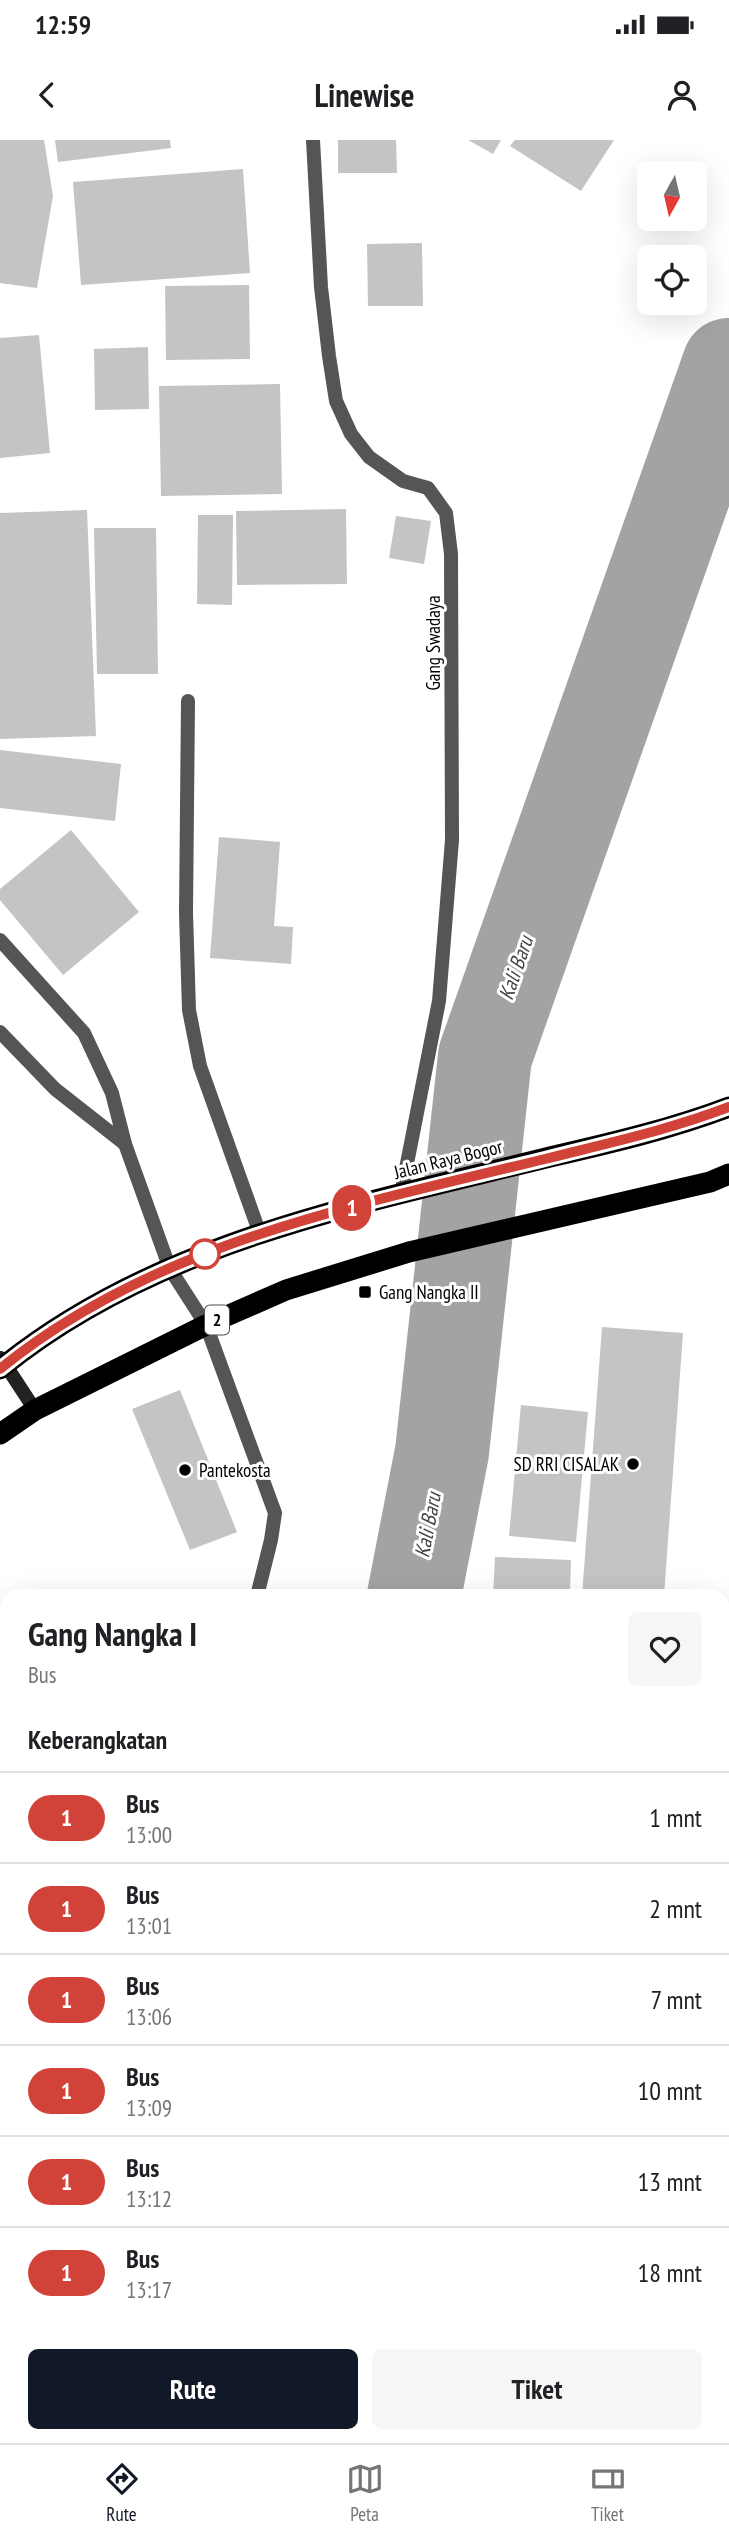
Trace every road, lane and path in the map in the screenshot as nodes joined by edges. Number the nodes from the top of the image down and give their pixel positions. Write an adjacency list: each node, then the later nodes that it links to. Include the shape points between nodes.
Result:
1 (313, 140): 8 (street, Gang Swadaya, via 321,287 336,401 351,434 369,457 403,481 428,488 446,513 452,554 452,840 439,1001)
2 (188, 701): 9 (street, via 189,1010 200,1066)
3 (0, 940): 6 (street, via 83,1033 112,1093)
4 (0, 1032): 6 (street, via 55,1089)
5 (729, 1107): 8 (highway, Jalan Raya Bogor, via 681,1125)
6 (125, 1144): 10 (street)
7 (719, 1178): 11 (highway, 2, via 409,1252 286,1290)
8 (407, 1193): 9 (highway, Jalan Raya Bogor)
9 (260, 1234): 10 (highway, Jalan Raya Bogor)
10 (170, 1269): 11 (street); 12 (highway, Jalan Raya Bogor, via 92,1305)
11 (206, 1325): 13 (highway, 2); 15 (street, via 275,1513)
12 (2, 1363): 13 (street)
13 (35, 1410): 14 (highway, 2)
14 (0, 1434)
15 (259, 1589)

